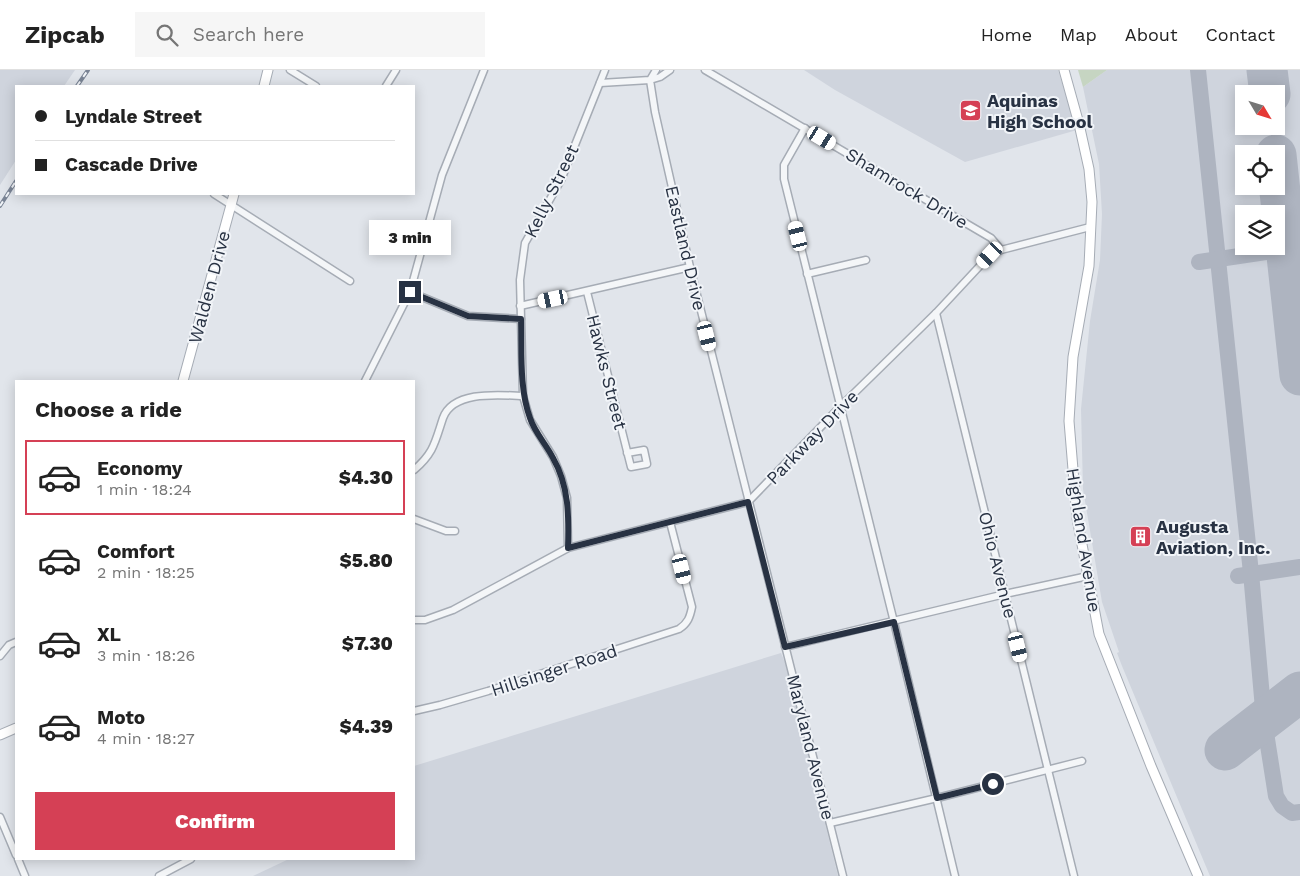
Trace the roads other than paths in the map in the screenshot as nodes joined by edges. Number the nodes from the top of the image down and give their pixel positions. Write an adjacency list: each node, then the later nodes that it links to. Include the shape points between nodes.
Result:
1 (268, 70): 12 (main road)
2 (290, 70): 13 (street)
3 (396, 70): 14 (street)
4 (484, 70): 25 (street, via 442,175)
5 (605, 70): 11 (street, Kelly Street)
6 (656, 70): 10 (street)
7 (670, 70): 10 (street)
8 (705, 70): 15 (street, Shamrock Drive)
9 (1064, 70): 19 (main road, Highland Avenue, via 1090,169)
10 (650, 80): 11 (street); 22 (street, Eastland Drive)
11 (600, 83): 27 (street, Kelly Street, via 561,180 525,243)
12 (264, 85)
13 (314, 85)
14 (387, 85)
15 (805, 128): 20 (street, Shamrock Drive, via 991,238); 23 (street, via 784,165 784,179)
16 (216, 195): 18 (street)
17 (234, 195): 18 (main road, Walden Drive)
18 (231, 205): 24 (street); 30 (main road, Walden Drive)
19 (1090, 227): 20 (street, Parkway Drive); 41 (main road, Highland Avenue, via 1089,266 1073,357 1069,421 1077,518)
20 (1001, 250): 28 (street, Parkway Drive, via 990,255)
21 (866, 260): 23 (street)
22 (690, 268): 26 (street); 36 (street, Eastland Drive)
23 (807, 274): 33 (street)
24 (350, 281)
25 (410, 292): 29 (street, via 468,316); 31 (street)
26 (587, 292): 27 (street); 34 (street, Hawks Street)
27 (520, 306): 29 (street, Kelly Street)
28 (936, 313): 33 (street, Parkway Drive); 42 (street, Ohio Avenue)
29 (521, 319): 32 (street, Kelly Street)
30 (183, 380)
31 (366, 380)
32 (524, 396): 35 (street, via 482,396 454,404 444,415 432,451); 40 (street, Kelly Street, via 530,420 562,476 567,498)
33 (840, 407): 36 (street, Parkway Drive); 44 (street)
34 (627, 453)
35 (415, 469)
36 (748, 502): 38 (street); 46 (street, Maryland Avenue)
37 (415, 519): 39 (street, via 446,531)
38 (670, 522): 40 (street); 48 (street, Hillsinger Road, via 692,607 685,625 596,657)
39 (455, 530)
40 (568, 548): 43 (street, via 453,610 425,620)
41 (1088, 576): 42 (street); 64 (main road, Highland Avenue, via 1099,634)
42 (1005, 594): 44 (street); 52 (street, Ohio Avenue)
43 (415, 620)
44 (894, 622): 46 (street); 53 (street)
45 (15, 642): 47 (street)
46 (785, 647): 55 (street, Maryland Avenue)
47 (0, 656)
48 (415, 711)
49 (15, 728): 50 (main road)
50 (0, 735)
51 (1082, 761): 52 (street)
52 (1049, 770): 53 (street); 63 (street, Ohio Avenue)
53 (937, 798): 55 (street); 62 (street)
54 (0, 817): 56 (street)
55 (830, 823): 61 (street, Maryland Avenue)
56 (15, 853)
57 (18, 860): 59 (street)
58 (189, 860): 60 (street)
59 (25, 876)
60 (159, 876)
61 (843, 876)
62 (956, 876)
63 (1074, 876)
64 (1198, 876)

